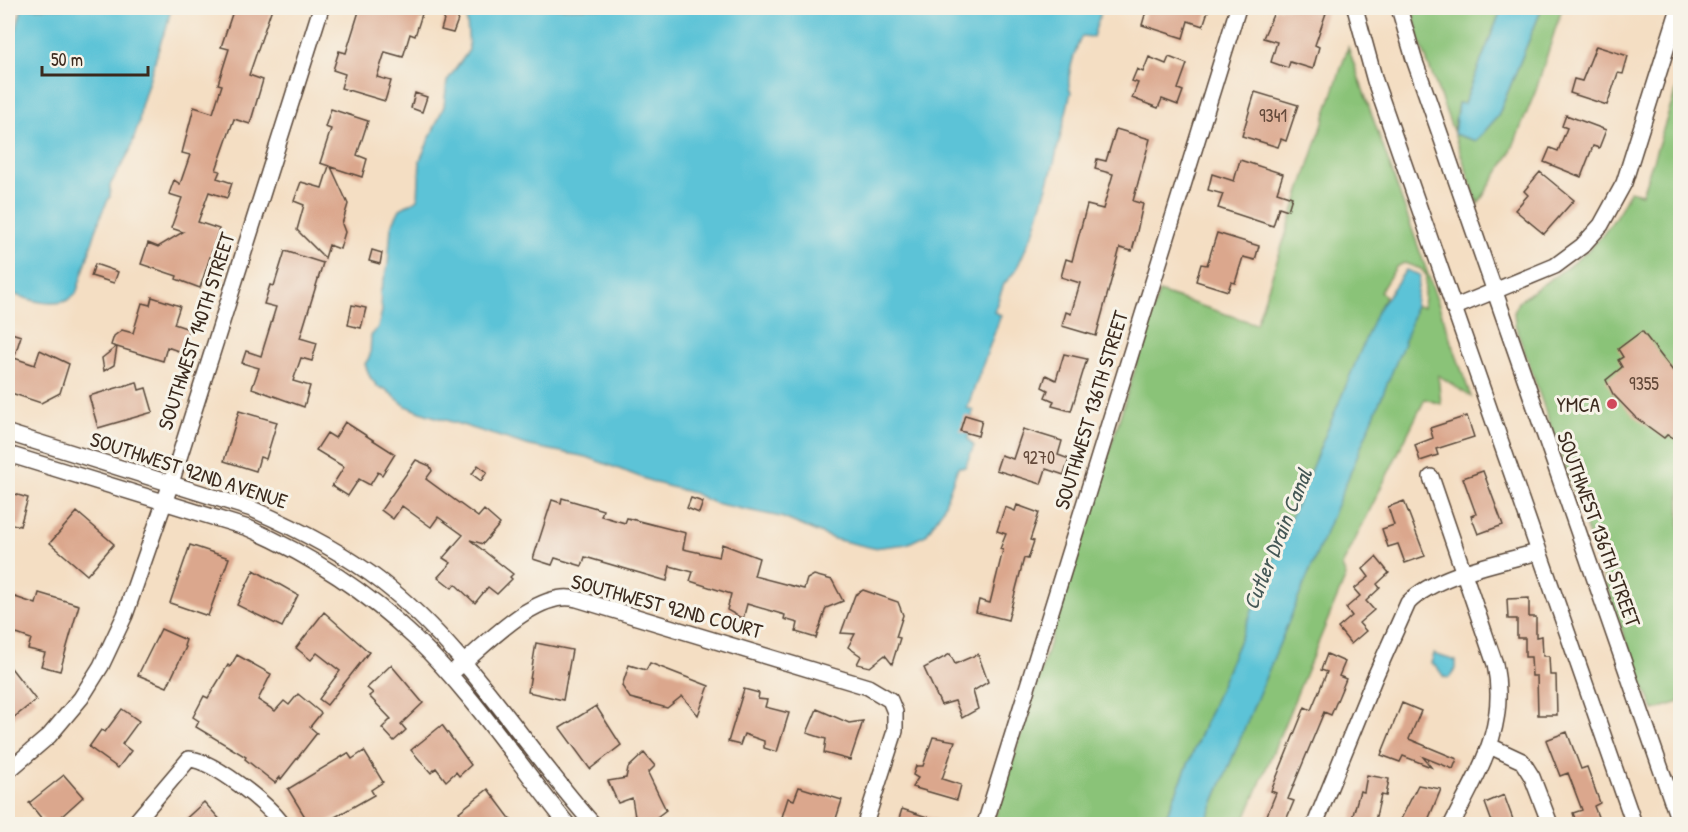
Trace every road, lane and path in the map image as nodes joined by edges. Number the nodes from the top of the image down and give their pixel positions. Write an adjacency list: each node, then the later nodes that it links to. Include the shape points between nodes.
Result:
1 (321, 8): 11 (street, SOUTHWEST 140TH STREET)
2 (1238, 8): 24 (street, SOUTHWEST 136TH STREET)
3 (1355, 8): 7 (street, via 1375,81)
4 (1399, 8): 6 (street, SOUTHWEST 136TH STREET)
5 (1679, 8): 6 (street, via 1627,175 1606,217 1590,239 1563,262)
6 (1494, 292): 7 (street); 29 (street, SOUTHWEST 136TH STREET)
7 (1453, 308): 13 (street)
8 (8, 433): 11 (street, SOUTHWEST 92ND AVENUE)
9 (8, 454): 12 (street, SOUTHWEST 92ND AVENUE)
10 (1431, 477): 14 (street)
11 (171, 483): 12 (street, SOUTHWEST 140TH STREET); 15 (street, SOUTHWEST 92ND AVENUE, via 252,509 355,564 429,624)
12 (164, 501): 16 (street, SOUTHWEST 92ND AVENUE, via 248,528 310,558 372,601); 18 (street, SOUTHWEST 140TH STREET, via 125,615 101,666 59,726)
13 (1538, 552): 14 (street); 28 (street)
14 (1463, 574): 17 (street, via 1497,673 1499,707); 25 (street, via 1418,594 1404,608)
15 (463, 664): 16 (street, SOUTHWEST 92ND COURT); 22 (street, SOUTHWEST 92ND AVENUE); 23 (street, SOUTHWEST 92ND COURT, via 537,605 552,598 568,597 858,683 890,700 895,712 895,731)
16 (450, 674): 21 (street, SOUTHWEST 92ND AVENUE)
17 (1490, 746): 26 (street); 27 (street, via 1522,761)
18 (8, 771)
19 (134, 825): 20 (street, via 189,759 207,765 259,800)
20 (282, 825)
21 (567, 825)
22 (593, 825)
23 (865, 825)
24 (985, 825)
25 (1315, 825)
26 (1452, 825)
27 (1550, 825)
28 (1634, 825)
29 (1680, 825)

